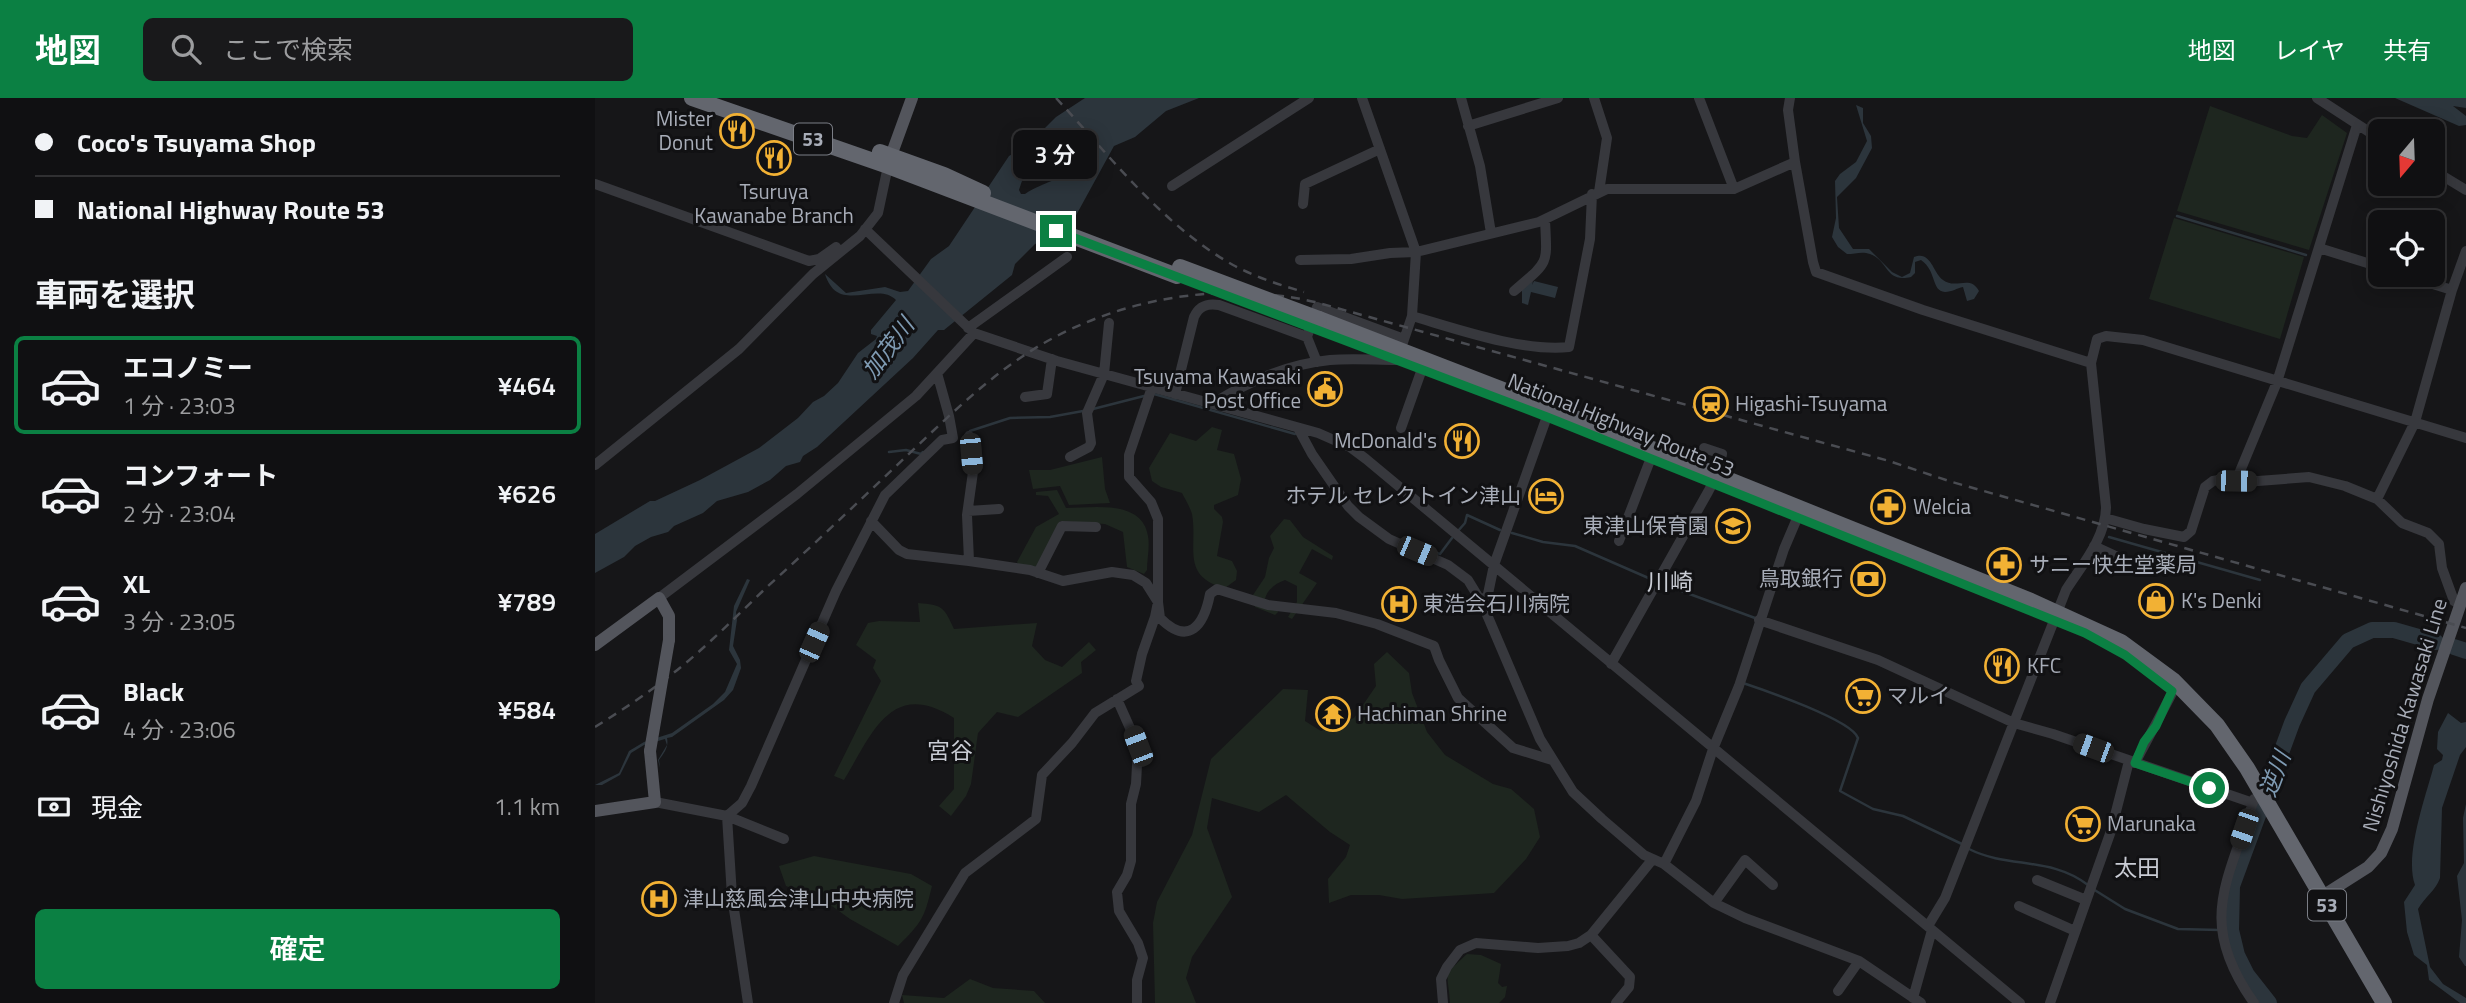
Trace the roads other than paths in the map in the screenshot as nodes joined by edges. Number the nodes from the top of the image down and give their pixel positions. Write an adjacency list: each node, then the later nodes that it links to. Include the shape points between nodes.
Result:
1 (692, 98): 16 (highway, National Highway Route 53 / 53)
2 (726, 98): 16 (highway, National Highway Route 53 / 53)
3 (912, 98): 16 (main road)
4 (1309, 98): 20 (street)
5 (1362, 98): 15 (street)
6 (1461, 98): 13 (street)
7 (1558, 98): 13 (street)
8 (1594, 98): 23 (street, via 1607,138)
9 (1699, 98): 21 (street)
10 (1790, 98): 17 (street)
11 (2317, 98): 12 (street)
12 (2357, 125): 14 (street); 28 (street)
13 (1468, 126): 27 (street)
14 (2368, 132)
15 (1380, 149): 24 (street, via 1305,184); 30 (street)
16 (889, 161): 26 (street, via 878,213); 39 (highway, National Highway Route 53 / 53)
17 (1795, 162): 21 (street); 44 (street, via 1816,272)
18 (2445, 177): 22 (street)
19 (595, 184): 26 (street, via 809,261)
20 (1172, 186)
21 (1734, 189): 23 (street, via 1607,189)
22 (2466, 190)
23 (1595, 193): 25 (street); 37 (street, via 1569,347 1552,349 1499,339)
24 (1303, 204)
25 (1545, 219): 27 (street); 36 (street, via 1547,257)
26 (868, 232): 40 (street); 62 (street, via 813,274 739,349)
27 (1491, 233): 30 (street)
28 (2319, 248): 33 (street); 48 (street)
29 (2466, 251): 35 (street)
30 (1416, 252): 32 (street); 37 (street)
31 (1067, 257): 40 (street)
32 (1300, 260)
33 (2368, 263)
34 (2442, 287): 35 (street)
35 (2452, 290): 54 (street)
36 (1514, 291)
37 (1412, 316): 41 (street)
38 (1109, 323): 47 (street)
39 (1314, 328): 41 (highway, National Highway Route 53 / 53); 43 (street); 50 (street, via 1205,305 1193,319)
40 (969, 329): 42 (street); 46 (street)
41 (1400, 350): 43 (street); 45 (highway, National Highway Route 53 / 53); 53 (highway, National Highway Route 53 / 53)
42 (1052, 359): 47 (street); 51 (street, via 1047,394)
43 (1317, 362): 52 (street, via 1249,384)
44 (2091, 363): 48 (street, via 2097,339 2106,336 2143,340); 69 (street)
45 (1422, 369): 53 (highway, National Highway Route 53 / 53); 56 (street)
46 (937, 373): 70 (street, via 953,438 942,440 907,472 885,495); 79 (street, via 916,396 797,494)
47 (1104, 374): 49 (street); 61 (street, via 1087,413 1091,443)
48 (2277, 382): 54 (street); 64 (street)
49 (1152, 387): 50 (street); 80 (street, via 1129,455 1128,474 1156,511)
50 (1175, 394): 52 (street)
51 (1025, 397)
52 (1213, 404): 55 (street)
53 (1548, 412): 60 (highway, National Highway Route 53 / 53); 76 (street)
54 (2415, 422): 58 (street); 65 (street)
55 (1298, 428): 76 (street, via 1350,447); 81 (street, via 1359,517 1389,539 1455,569)
56 (1401, 428)
57 (969, 436): 67 (street)
58 (2466, 438)
59 (1704, 447): 63 (street, via 1722,454)
60 (1653, 454): 63 (highway, National Highway Route 53 / 53); 72 (street)
61 (1070, 457)
62 (595, 465)
63 (1715, 479): 68 (highway, National Highway Route 53 / 53); 86 (street)
64 (2236, 481): 65 (street, via 2304,476); 69 (street, via 2218,480 2205,488 2191,531 2184,537)
65 (2377, 499): 82 (street, via 2402,523 2428,533 2439,544 2447,581)
66 (999, 509): 67 (street)
67 (968, 510): 75 (street)
68 (1799, 514): 83 (highway, National Highway Route 53 / 53); 84 (street)
69 (2105, 518): 73 (street)
70 (871, 521): 75 (street, via 907,554); 96 (street, via 751,786 742,803)
71 (1095, 527): 77 (street, via 1062,526)
72 (1619, 541)
73 (2094, 546): 74 (street); 83 (street)
74 (2120, 558)
75 (969, 561): 77 (street)
76 (1494, 565): 81 (street); 86 (street)
77 (1038, 573): 80 (street, via 1063,581 1112,572 1133,575 1146,583)
78 (2466, 588): 82 (main road, Nishiyoshida Kawasaki Line)
79 (659, 598): 85 (main road); 94 (main road, bridge, via 669,616 669,640 650,751)
80 (1158, 602): 88 (street, via 1142,654 1139,686); 91 (street, via 1160,618 1187,631 1200,625 1210,594 1217,589 1276,606 1377,624 1434,646 1458,698 1513,748)
81 (1482, 603): 91 (street)
82 (2459, 604): 102 (main road, Nishiyoshida Kawasaki Line, via 2381,853)
83 (2055, 616): 87 (highway, National Highway Route 53 / 53); 89 (street)
84 (1759, 620): 89 (street, via 1878,660); 90 (street)
85 (595, 645)
86 (1611, 664): 90 (street)
87 (2174, 688): 92 (street); 93 (highway, National Highway Route 53 / 53, via 2224,747)
88 (1117, 699): 113 (street, via 1095,713 1042,775 1036,819 965,873 903,975); 114 (street, via 1138,746 1131,861 1117,892 1119,911 1143,958)
89 (2014, 723): 92 (street); 106 (street)
90 (1713, 749): 99 (street, via 1696,801); 106 (street)
91 (1552, 760): 98 (street, via 1573,792)
92 (2132, 762): 93 (street); 103 (street)
93 (2255, 795): 102 (highway, National Highway Route 53 / 53); 119 (street, via 2220,909 2230,962)
94 (655, 802): 95 (main road); 96 (street)
95 (595, 811)
96 (727, 816): 97 (street); 112 (street, via 732,896)
97 (784, 839)
98 (1652, 860): 99 (street); 108 (street)
99 (1664, 864): 104 (street)
100 (2037, 880): 103 (street)
101 (1773, 885): 104 (street, via 1745,860)
102 (2318, 899): 120 (highway, National Highway Route 53 / 53); 121 (highway, National Highway Route 53 / 53)
103 (2086, 900): 107 (street)
104 (1714, 903): 109 (street)
105 (2019, 906): 107 (street)
106 (1930, 928): 111 (street); 117 (street)
107 (2075, 931): 118 (street)
108 (1591, 935): 115 (street, via 1568,946 1476,943 1460,950 1441,979); 116 (street, via 1630,977 1629,987)
109 (1859, 961): 110 (street); 111 (street)
110 (1838, 991)
111 (1917, 1000)
112 (748, 1003)
113 (894, 1003)
114 (1137, 1003)
115 (1443, 1003)
116 (1616, 1003)
117 (2020, 1003)
118 (2050, 1003)
119 (2255, 1003)
120 (2371, 1003)
121 (2384, 1003)

